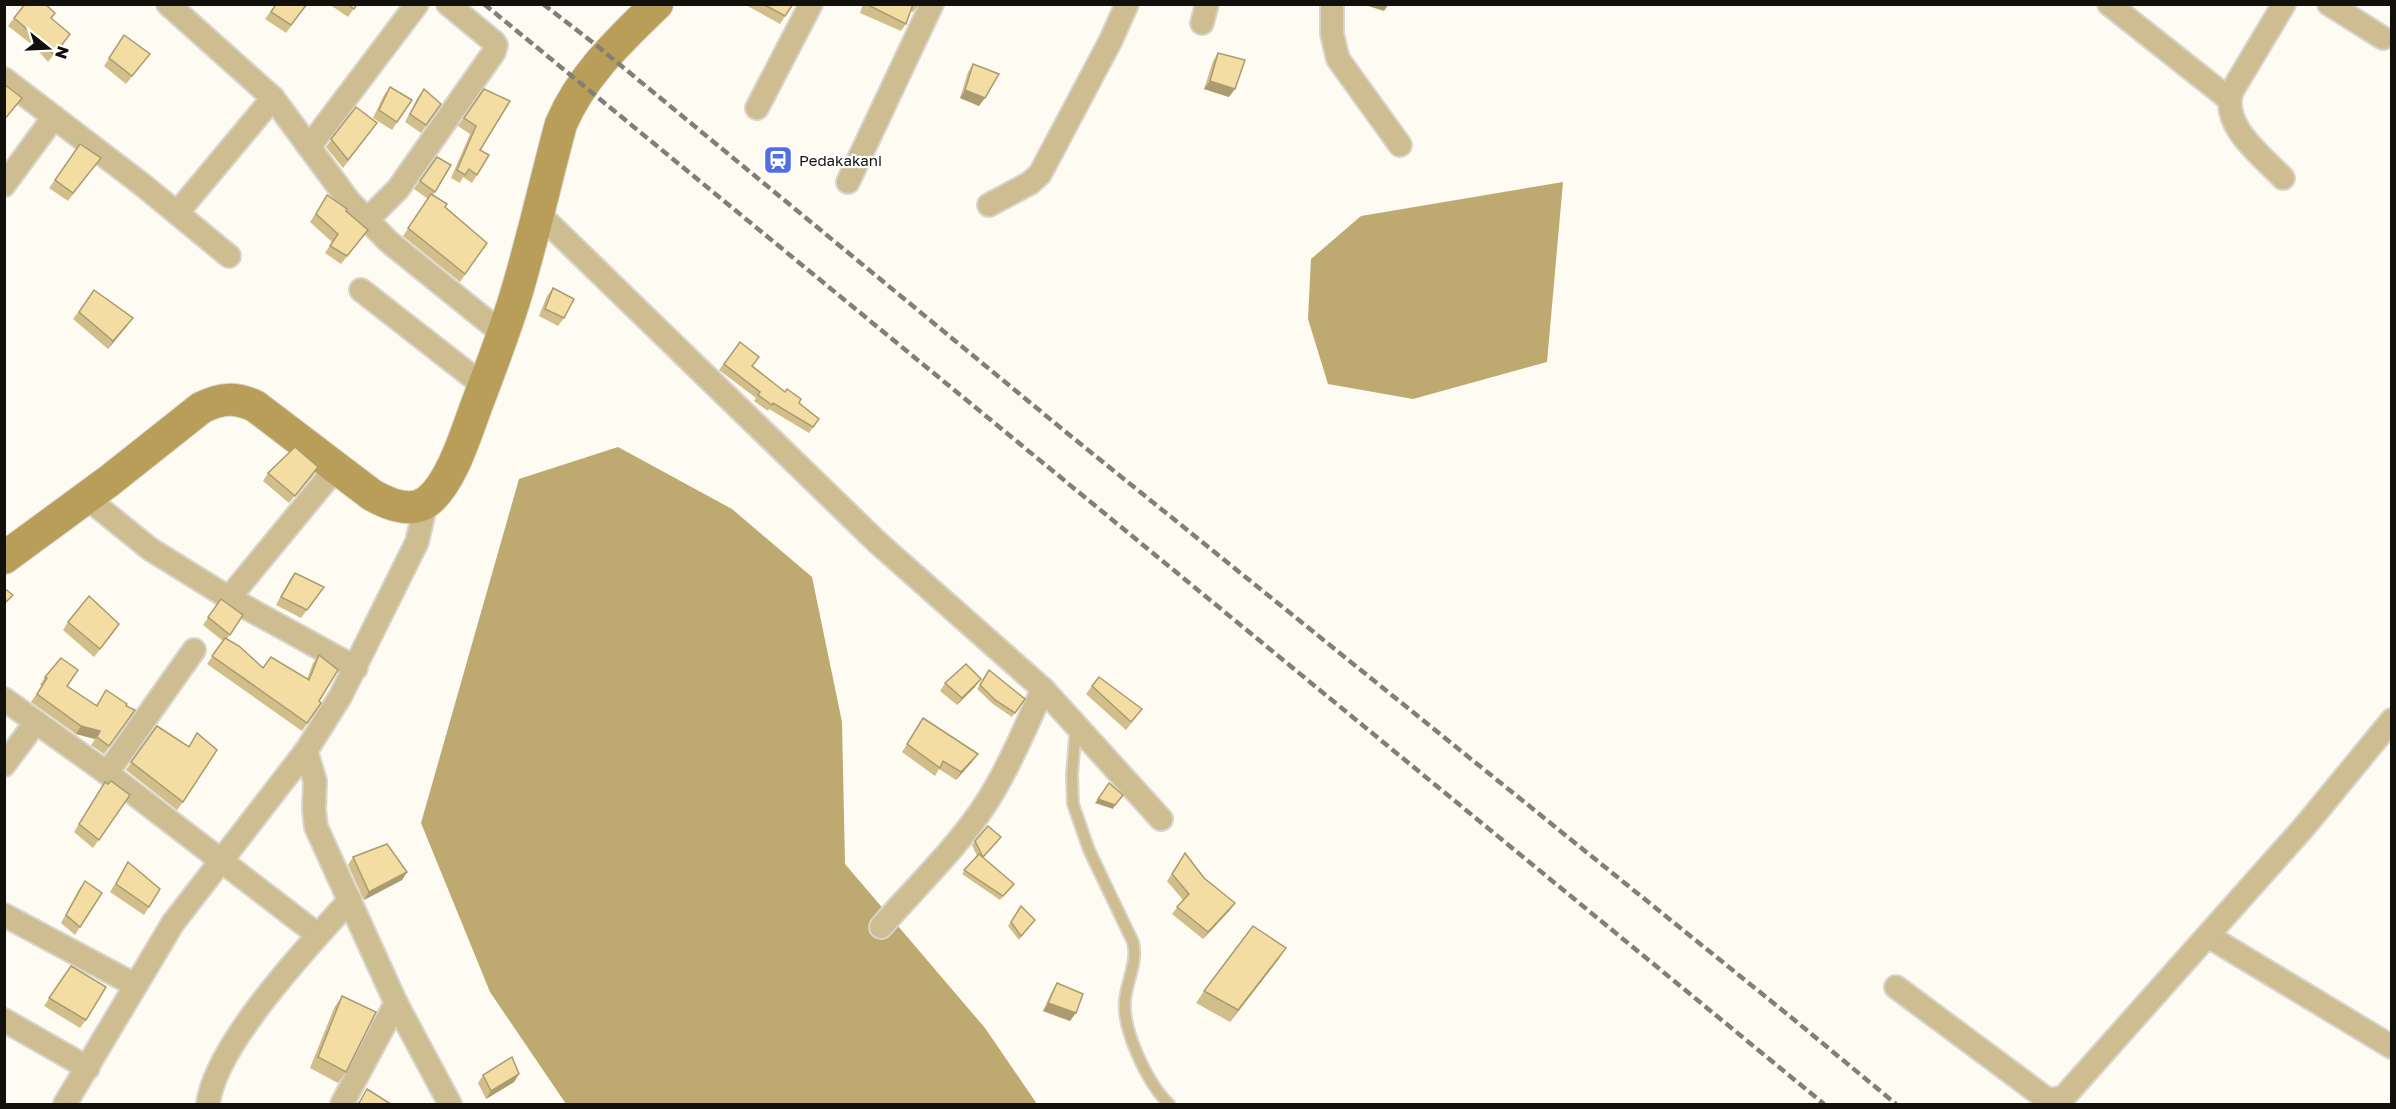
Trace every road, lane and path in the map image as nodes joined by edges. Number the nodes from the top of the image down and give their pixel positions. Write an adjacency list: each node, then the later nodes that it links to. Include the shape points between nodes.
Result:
1 (168, 4): 14 (street)
2 (417, 4): 19 (street)
3 (448, 4): 26 (street, via 494,42 494,52 398,189)
4 (657, 4): 24 (main road, via 606,54 571,101)
5 (812, 4): 16 (street)
6 (932, 4): 21 (street)
7 (1127, 4): 23 (street, via 1040,174)
8 (1332, 4): 18 (street, via 1332,34 1338,59)
9 (2109, 4): 15 (street)
10 (2284, 4): 15 (street)
11 (2329, 4): 12 (street)
12 (2383, 38)
13 (4, 79): 17 (street)
14 (273, 98): 19 (street); 25 (street)
15 (2229, 99): 20 (street, via 2235,125)
16 (758, 108)
17 (54, 117): 22 (street); 25 (street)
18 (1400, 145)
19 (309, 147): 26 (street, via 348,201)
20 (2283, 178)
21 (848, 182)
22 (4, 185)
23 (989, 205)
24 (537, 212): 29 (main road); 38 (street, via 877,542)
25 (177, 213): 27 (street)
26 (368, 219): 29 (street, via 388,241)
27 (229, 256)
28 (361, 290): 30 (street)
29 (503, 334): 30 (main road)
30 (484, 386): 33 (main road, via 450,469 440,489)
31 (336, 468): 32 (main road, via 255,406 240,399 215,400); 33 (main road, via 388,503 414,507); 35 (street)
32 (87, 498): 34 (main road); 35 (street, via 150,549)
33 (426, 502): 37 (street, via 417,542)
34 (4, 558)
35 (229, 598): 37 (street)
36 (194, 650): 45 (street)
37 (356, 668): 43 (street)
38 (1043, 689): 42 (street); 50 (street, via 997,785 980,810)
39 (4, 699): 41 (street)
40 (2391, 720): 52 (street)
41 (36, 722): 44 (street); 45 (street)
42 (1076, 726): 46 (street); 63 (lane, via 1073,804 1089,850 1135,950 1125,1018 1151,1082)
43 (306, 751): 47 (street); 48 (street, via 315,781 316,827)
44 (4, 765)
45 (107, 773): 47 (street)
46 (1161, 819)
47 (221, 861): 51 (street); 53 (street, via 173,923)
48 (350, 900): 51 (street); 55 (street)
49 (4, 915): 53 (street)
50 (881, 927)
51 (318, 935): 60 (street, via 237,1037 217,1074)
52 (2208, 936): 54 (street, via 2058,1100 2044,1097); 57 (street)
53 (135, 986): 58 (street)
54 (1896, 987)
55 (396, 1003): 61 (street); 62 (street)
56 (4, 1020): 58 (street)
57 (2391, 1047)
58 (88, 1068): 59 (street)
59 (65, 1104)
60 (208, 1104)
61 (342, 1104)
62 (450, 1104)
63 (1169, 1104)

